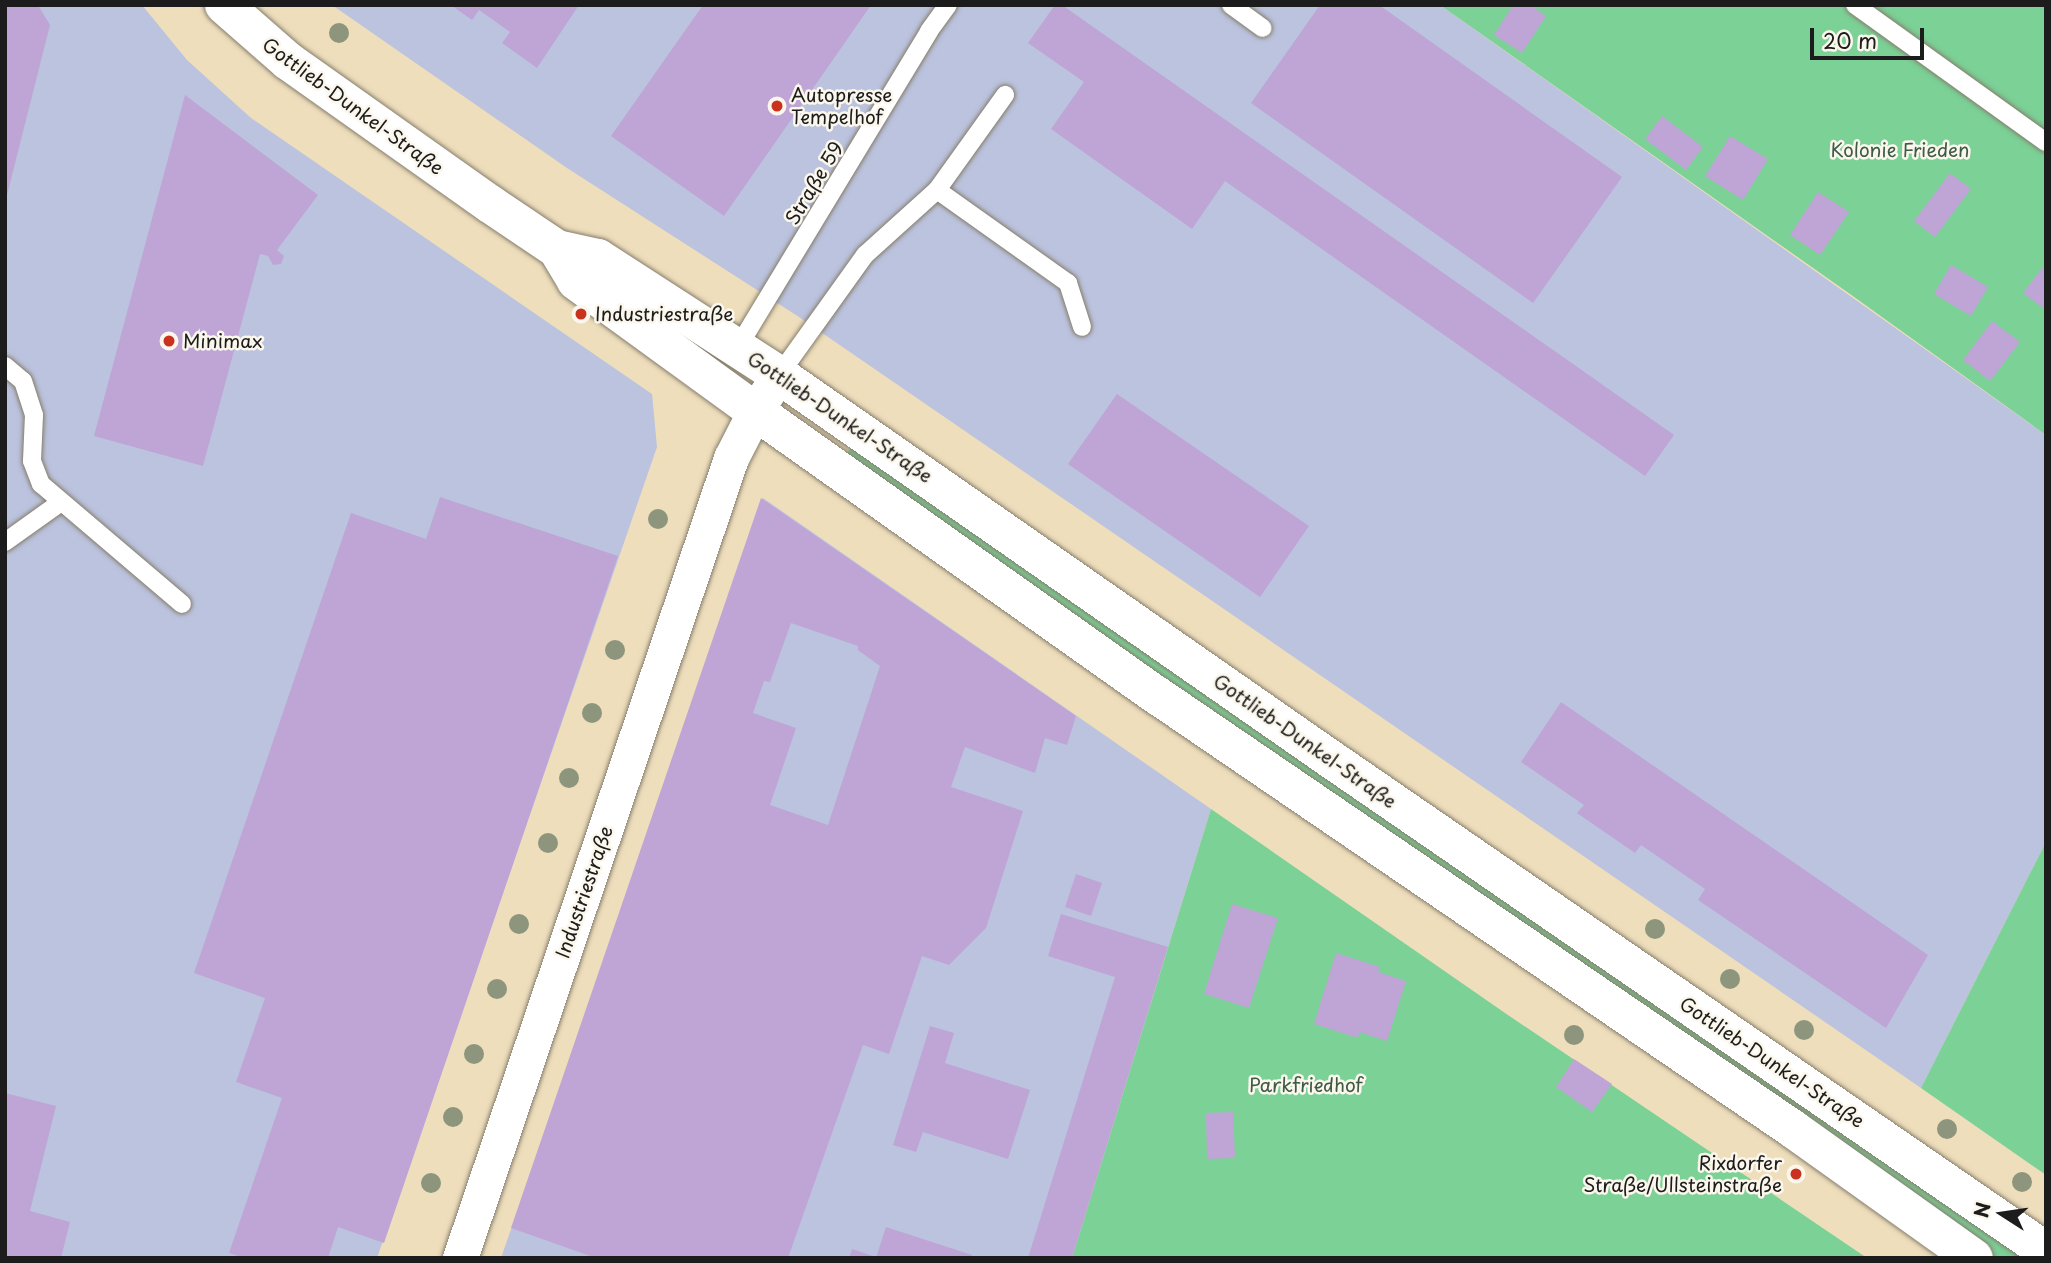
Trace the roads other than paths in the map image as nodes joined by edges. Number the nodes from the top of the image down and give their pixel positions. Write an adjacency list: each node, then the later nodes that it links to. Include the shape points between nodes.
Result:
1 (948, 5): 11 (lane, Straße 59)
2 (1231, 5): 5 (lane)
3 (1855, 5): 7 (lane)
4 (224, 6): 9 (street, Gottlieb-Dunkel-Straße, via 288,61)
5 (1263, 28)
6 (1006, 95): 8 (lane)
7 (2046, 142)
8 (937, 190): 10 (lane, via 1068,283); 13 (lane, via 865,255)
9 (556, 249): 11 (street, Gottlieb-Dunkel-Straße, via 598,258); 14 (street, Gottlieb-Dunkel-Straße, via 576,281)
10 (1082, 327)
11 (738, 347): 13 (street, Gottlieb-Dunkel-Straße)
12 (5, 366): 15 (lane, via 23,381 34,415 32,461 40,484)
13 (779, 375): 14 (street, Industriestraße); 18 (street, Gottlieb-Dunkel-Straße)
14 (755, 411): 19 (street, Industriestraße, via 731,458); 20 (street, Gottlieb-Dunkel-Straße, via 1158,696 1793,1129)
15 (61, 502): 16 (lane); 17 (lane)
16 (5, 542)
17 (182, 604)
18 (2046, 1251)
19 (460, 1258)
20 (1974, 1258)

